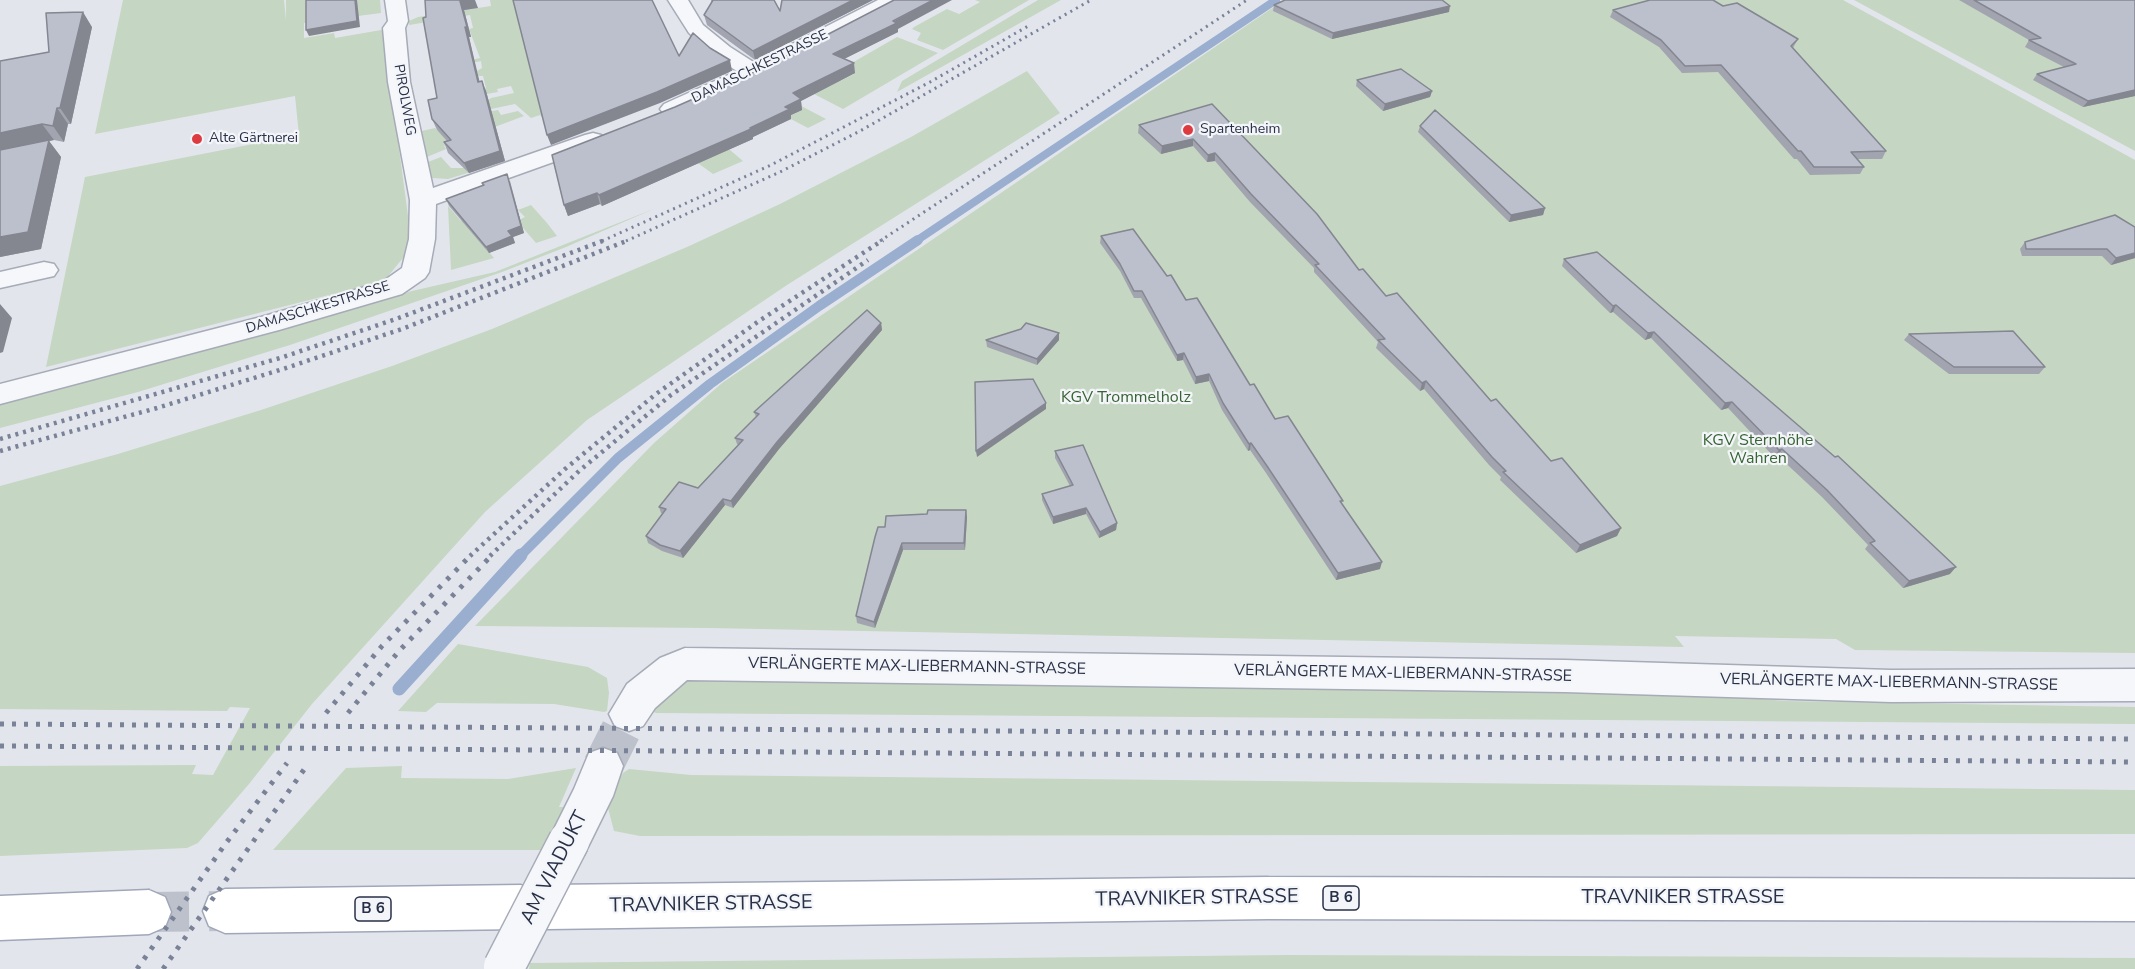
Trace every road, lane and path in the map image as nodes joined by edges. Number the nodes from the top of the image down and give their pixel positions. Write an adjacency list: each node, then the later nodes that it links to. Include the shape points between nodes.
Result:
1 (395, 0): 7 (street, PIROLWEG, via 399,80)
2 (678, 0): 4 (street, via 696,29)
3 (894, 0): 4 (street, DAMASCHKESTRASSE)
4 (754, 72): 5 (street, DAMASCHKESTRASSE)
5 (646, 119)
6 (613, 132): 7 (street)
7 (423, 200): 10 (street, DAMASCHKESTRASSE, via 422,239 415,272 392,288)
8 (44, 270): 9 (street)
9 (0, 280)
10 (0, 394)
11 (2135, 686): 12 (street, VERLÄNGERTE MAX-LIEBERMANN-STRASSE, via 1891,686 1565,676 685,664 673,669 641,696)
12 (629, 714)
13 (603, 766): 18 (street, AM VIADUKT, bridge, via 592,796)
14 (2135, 900): 15 (main road, TRAVNIKER STRASSE / B 6, via 1268,898)
15 (225, 911)
16 (149, 912): 17 (main road)
17 (0, 918)
18 (503, 968)

